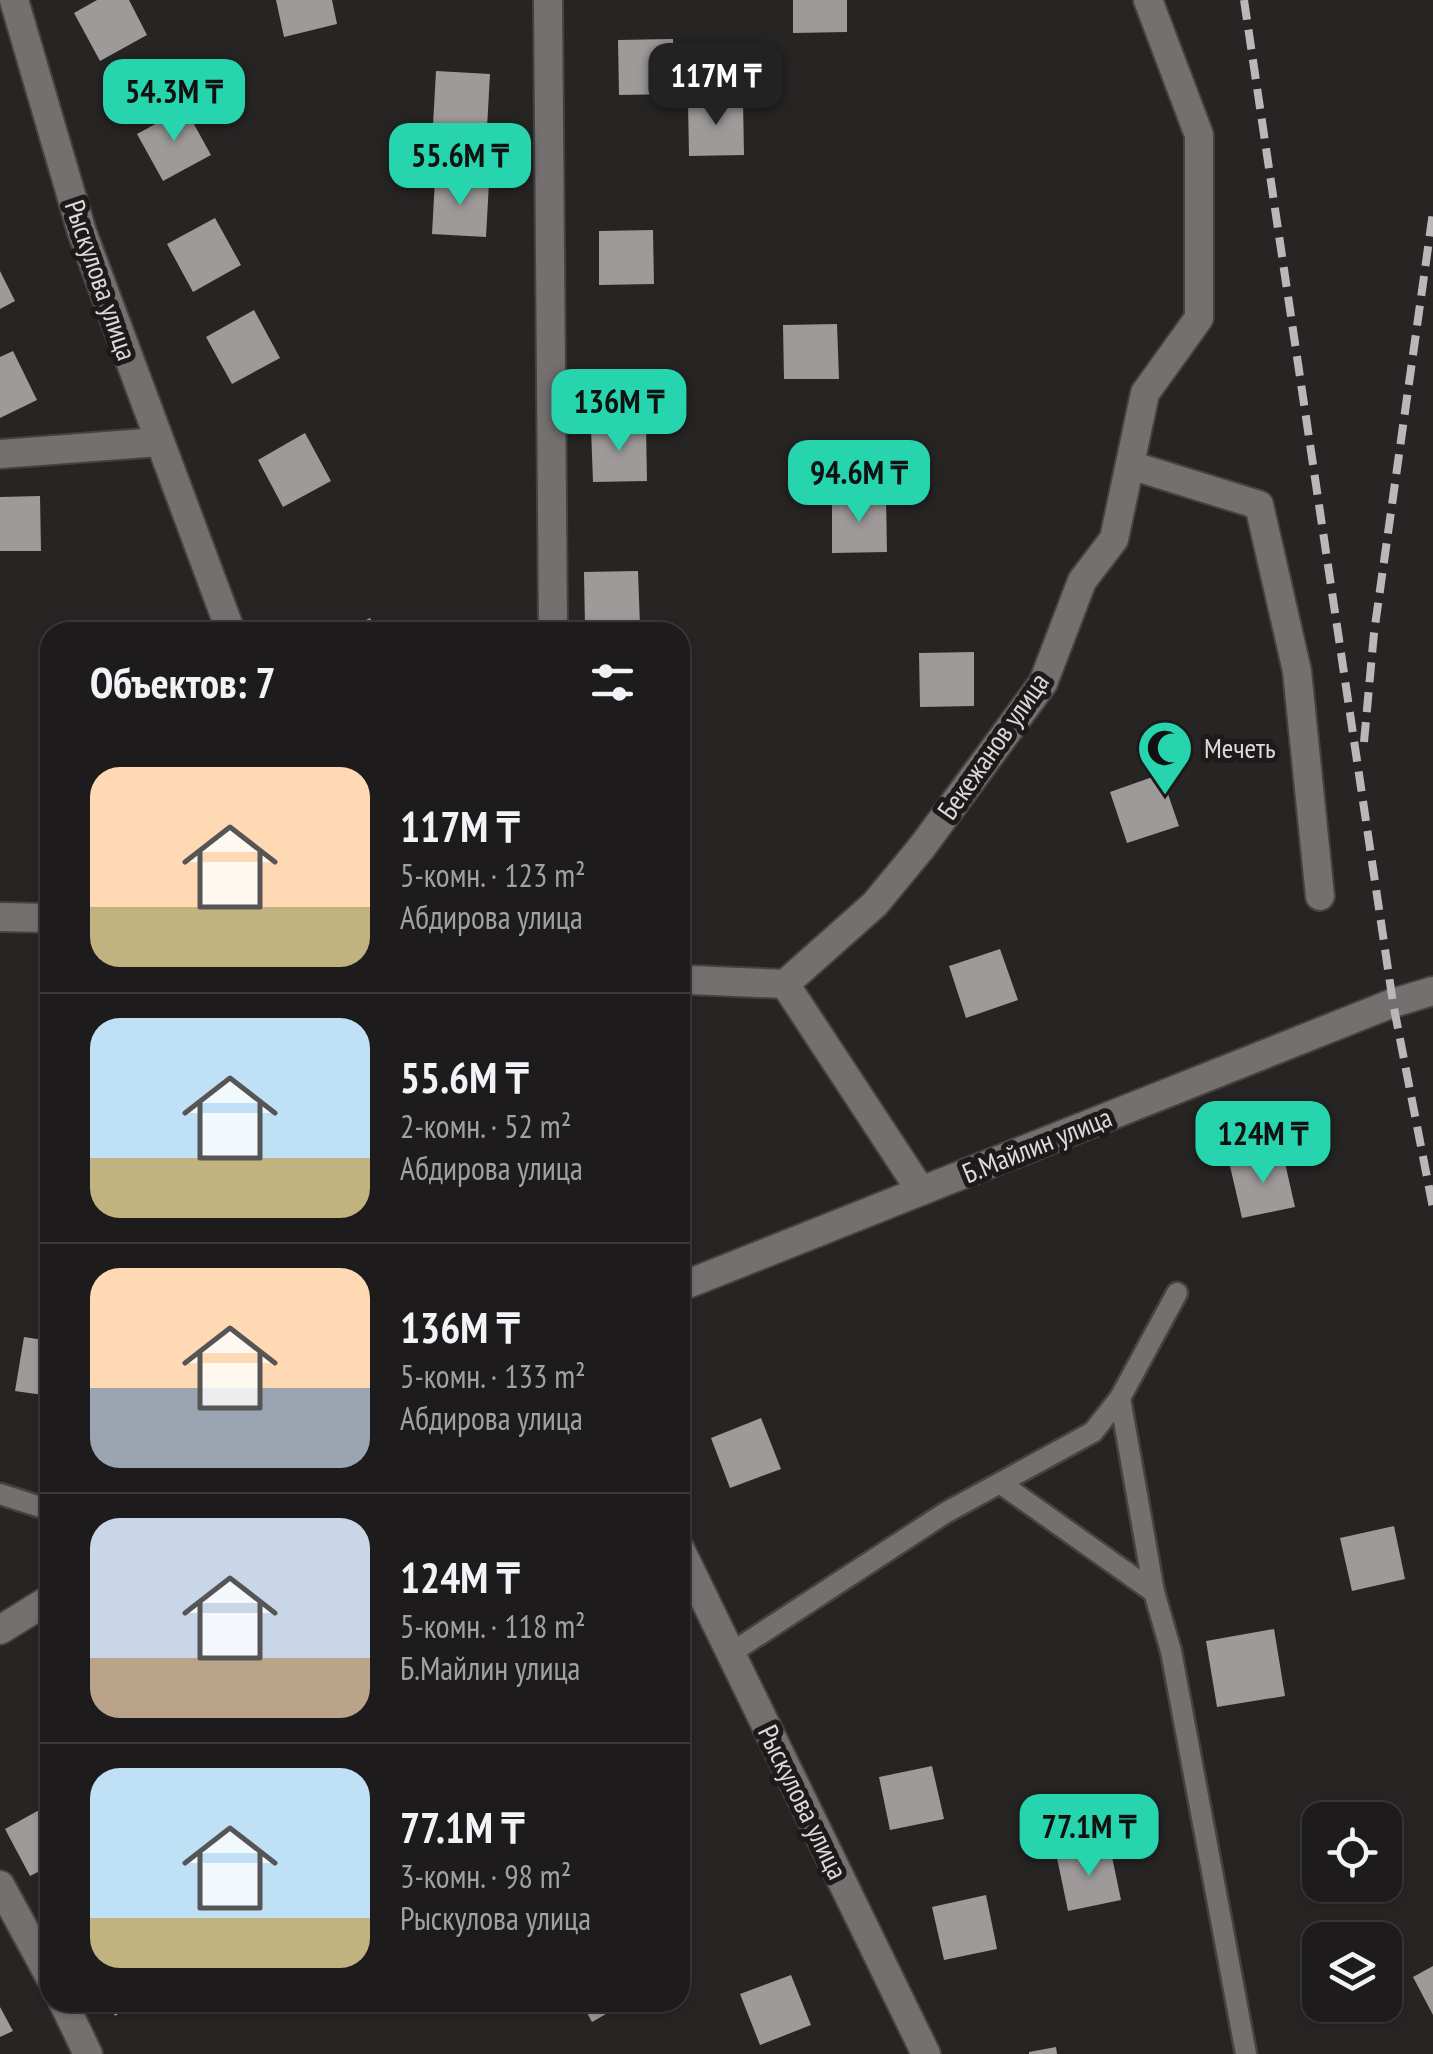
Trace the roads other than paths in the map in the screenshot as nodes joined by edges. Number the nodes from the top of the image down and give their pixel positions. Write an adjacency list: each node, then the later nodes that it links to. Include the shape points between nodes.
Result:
1 (14, 0): 4 (street, Рыскулова улица, via 82,232)
2 (548, 0): 8 (street)
3 (1148, 0): 6 (street, Бекежанов улица, via 1198,135 1199,318 1145,392)
4 (159, 442): 5 (street); 7 (street, Рыскулова улица)
5 (0, 454)
6 (1130, 465): 9 (street, via 1259,505 1297,670); 13 (street, Бекежанов улица, via 1114,538 1082,581 1043,683 875,904)
7 (228, 622)
8 (553, 622)
9 (1320, 896)
10 (0, 916): 11 (street)
11 (40, 918)
12 (690, 980): 13 (street)
13 (785, 984): 15 (street)
14 (1433, 991): 15 (street, Б.Майлин улица)
15 (921, 1192): 16 (street, Б.Майлин улица)
16 (690, 1284)
17 (1177, 1293): 18 (lane)
18 (1120, 1398): 19 (lane, via 1093,1432); 23 (lane)
19 (1000, 1483): 23 (lane); 26 (lane, via 944,1512)
20 (0, 1494): 21 (lane)
21 (40, 1507)
22 (690, 1570): 26 (street, Рыскулова улица)
23 (1154, 1592): 32 (lane, via 1171,1651)
24 (40, 1605): 25 (street)
25 (0, 1630)
26 (731, 1653): 31 (street, Рыскулова улица)
27 (0, 1886): 28 (street)
28 (40, 1959)
29 (67, 2012): 30 (street)
30 (88, 2054)
31 (926, 2054)
32 (1246, 2054)

